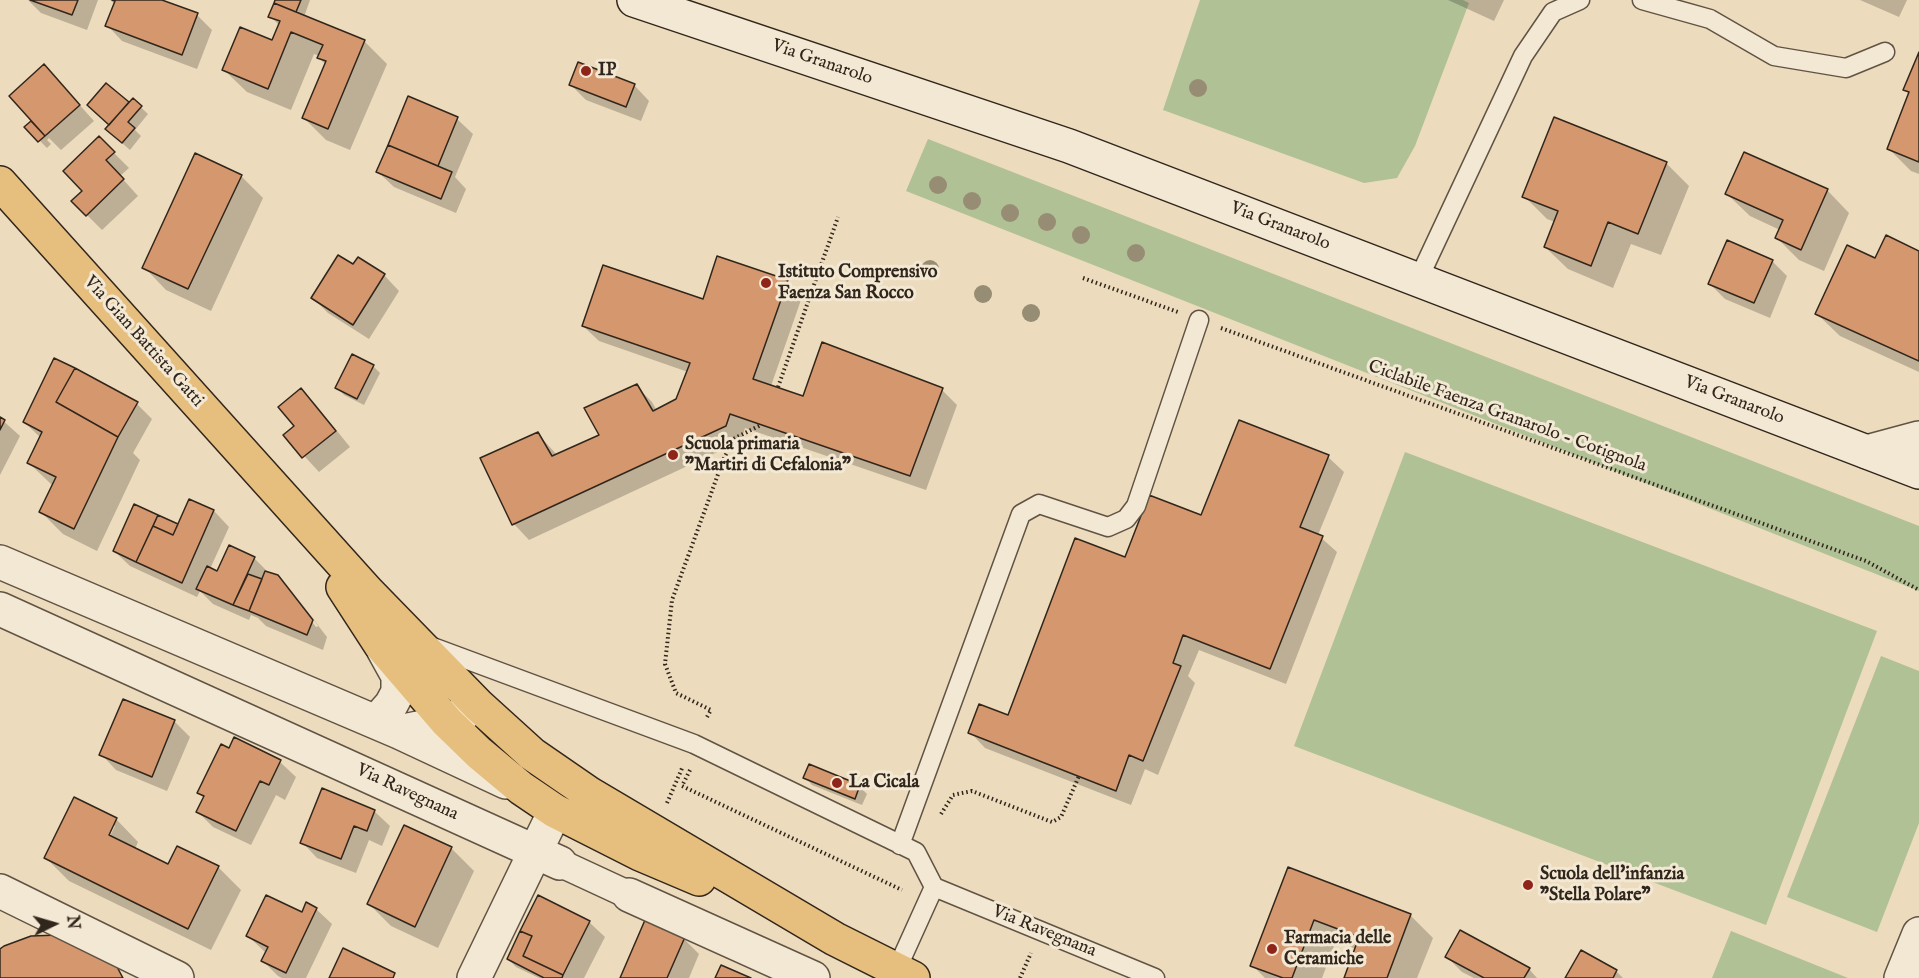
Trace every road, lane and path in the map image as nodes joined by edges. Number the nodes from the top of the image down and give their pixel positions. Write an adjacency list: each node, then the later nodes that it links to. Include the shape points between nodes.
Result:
1 (634, 0): 8 (street, Via Granarolo, via 1069,146)
2 (1580, 0): 8 (lane, via 1552,12 1523,56)
3 (1642, 0): 4 (lane, via 1710,19 1774,56 1846,68)
4 (1885, 52)
5 (0, 183): 15 (main road, Via Gian Battista Gatti)
6 (838, 218): 10 (path)
7 (1083, 278): 9 (path, Ciclabile Faenza Granarolo - Cotignola)
8 (1418, 280): 13 (street, Via Granarolo)
9 (1199, 320): 17 (path, Ciclabile Faenza Granarolo - Cotignola, via 1866,561); 32 (lane, via 1136,506 1126,519 1108,527 1039,504 1021,514)
10 (778, 387)
11 (761, 425): 22 (path, via 735,438 724,458 672,600 665,664 676,693 711,710)
12 (1919, 438): 13 (street)
13 (1867, 452): 14 (street, Via Granarolo)
14 (1919, 471)
15 (286, 500): 19 (main road, Via Gian Battista Gatti); 20 (main road, Via Gian Battista Gatti)
16 (3, 571): 24 (street)
17 (1919, 590)
18 (0, 609): 33 (street, Via Ravegnana)
19 (417, 641): 21 (main road, Via Gian Battista Gatti); 32 (lane, via 694,744)
20 (380, 644): 23 (main road, Via Gian Battista Gatti); 24 (street, via 398,676 398,692)
21 (478, 705): 23 (street); 39 (main road, via 532,754 590,794)
22 (706, 717)
23 (447, 722): 24 (street); 28 (main road)
24 (387, 727): 28 (street)
25 (686, 760): 29 (path)
26 (694, 760): 35 (path, via 682,786)
27 (1079, 776): 31 (path, via 1061,817 1052,822 972,791 953,795)
28 (521, 788): 30 (main road)
29 (665, 806)
30 (555, 811): 33 (street); 39 (main road, via 640,854)
31 (941, 814)
32 (900, 845): 34 (lane, via 916,852)
33 (547, 858): 37 (street, Via Ravegnana); 43 (street)
34 (933, 887): 41 (lane); 46 (lane, Via Ravegnana)
35 (902, 890)
36 (0, 891): 42 (street)
37 (629, 895): 44 (street, Via Ravegnana)
38 (1919, 934): 47 (street)
39 (835, 939): 41 (main road)
40 (1034, 947): 45 (path)
41 (901, 976)
42 (177, 978)
43 (474, 978)
44 (813, 978)
45 (1020, 978)
46 (1155, 978)
47 (1901, 978)

